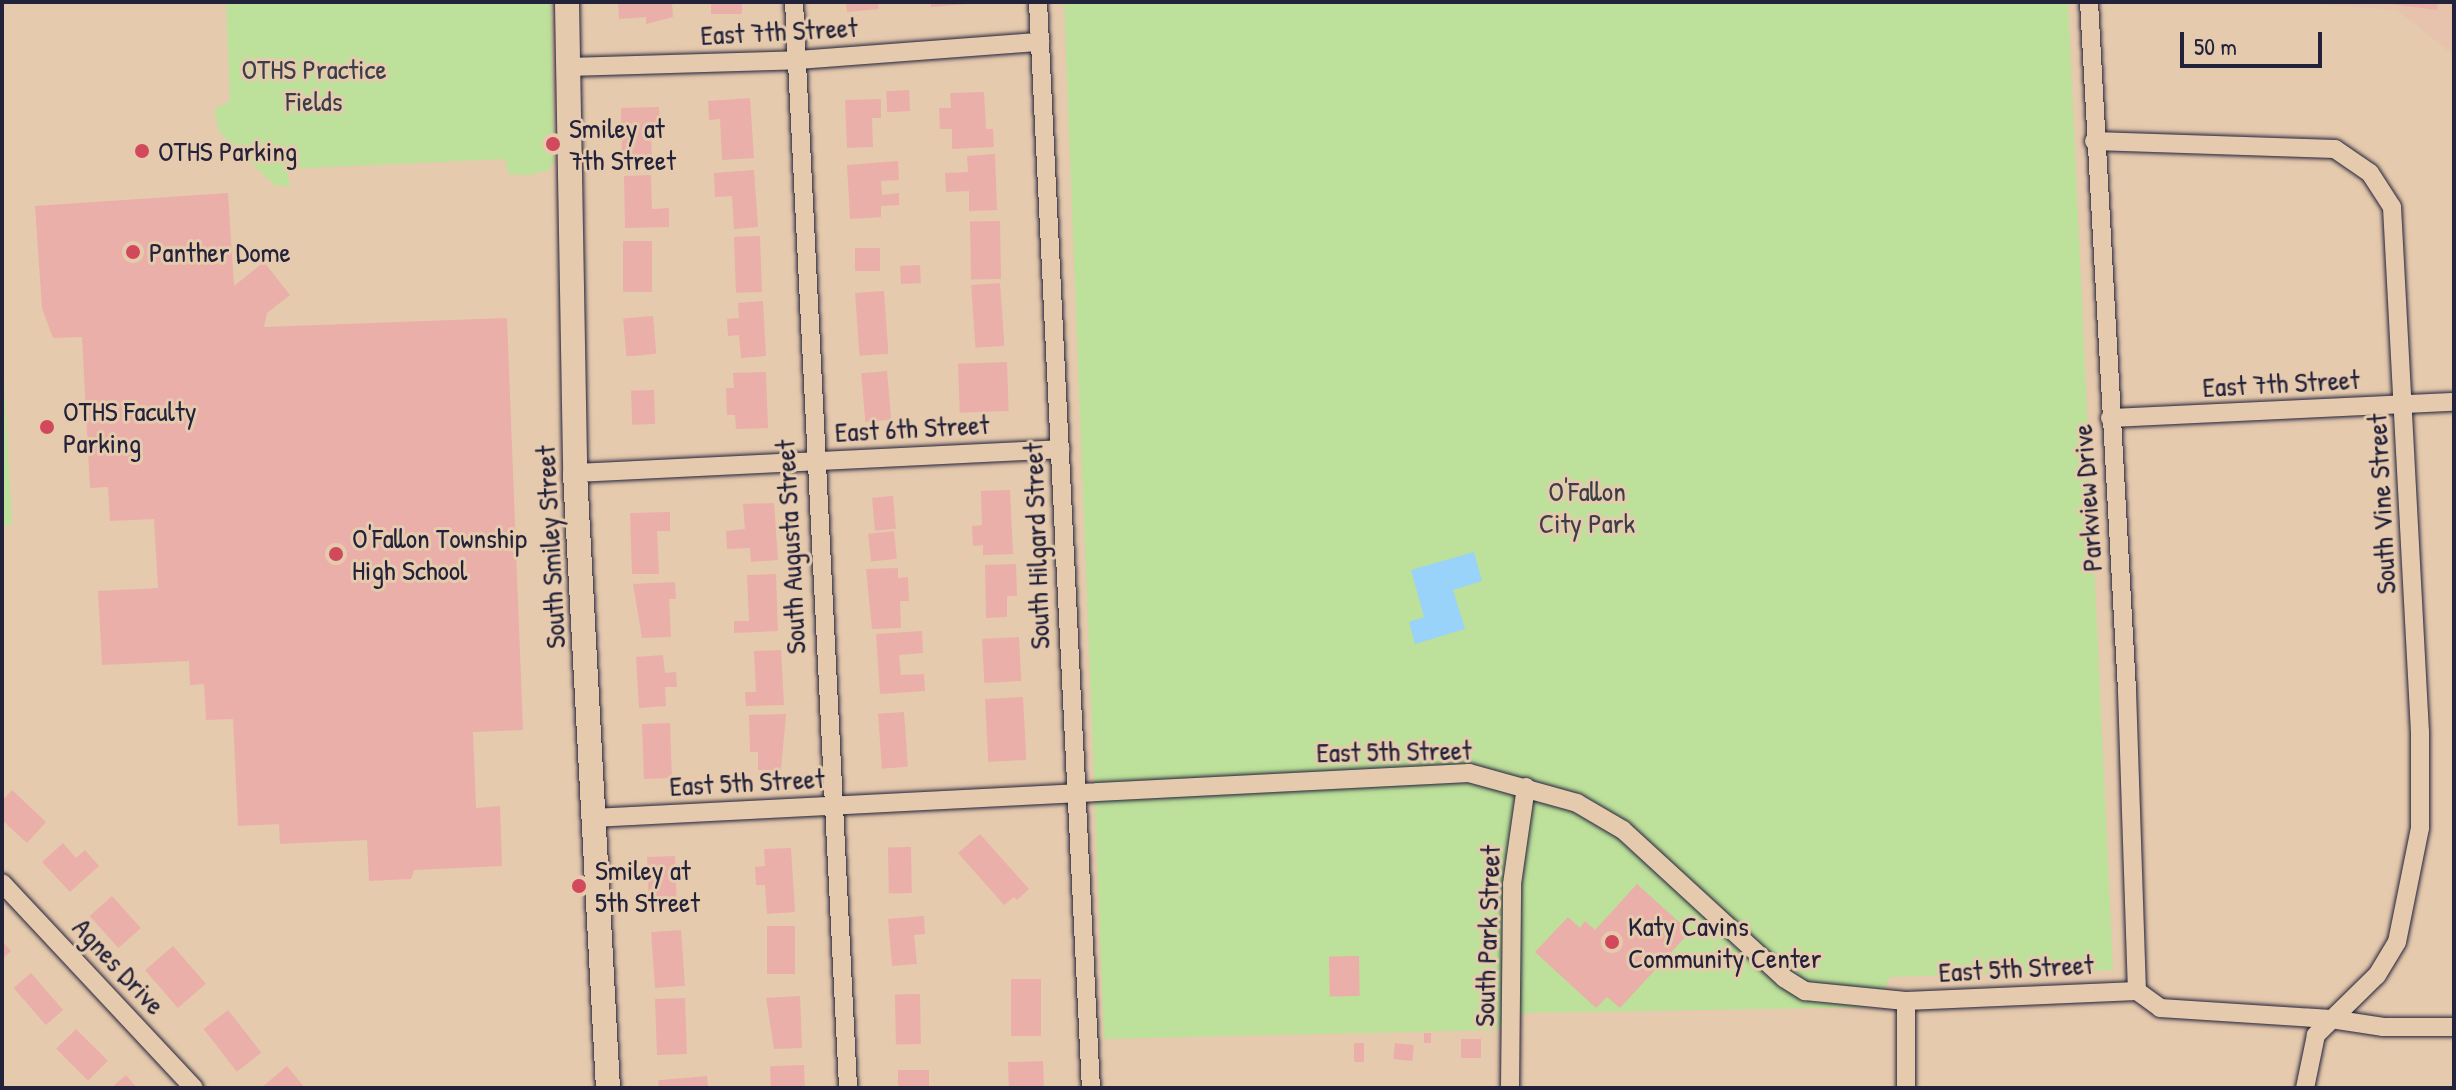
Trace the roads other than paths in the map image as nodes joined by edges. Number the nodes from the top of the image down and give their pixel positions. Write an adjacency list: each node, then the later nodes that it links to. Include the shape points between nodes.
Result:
1 (567, 2): 7 (street, South Smiley Street)
2 (794, 2): 6 (street, South Augusta Street)
3 (1038, 2): 5 (street, South Hilgard Street)
4 (2089, 2): 8 (street, Parkview Drive)
5 (1040, 42): 6 (street, East 7th Street); 12 (street, South Hilgard Street)
6 (798, 60): 7 (street, East 7th Street); 13 (street, South Augusta Street)
7 (568, 67): 14 (street, South Smiley Street)
8 (2094, 141): 10 (street, South Vine Street, via 2335,149 2370,173 2392,207); 11 (street, Parkview Drive)
9 (2454, 402): 10 (street, East 7th Street)
10 (2405, 405): 11 (street, East 7th Street); 22 (street, South Vine Street, via 2420,828 2397,942 2377,975)
11 (2110, 418): 20 (street, Parkview Drive, via 2127,691)
12 (1060, 449): 13 (street, East 6th Street); 16 (street, South Hilgard Street)
13 (814, 460): 14 (street, East 6th Street); 17 (street, South Augusta Street)
14 (575, 473): 18 (street, South Smiley Street)
15 (1526, 787): 16 (street, East 5th Street, via 1469,773); 21 (street, East 5th Street, via 1577,803 1623,830 1784,978 1805,991); 28 (street, South Park Street, via 1512,884)
16 (1074, 793): 17 (street, East 5th Street); 27 (street, South Hilgard Street)
17 (832, 806): 18 (street, East 5th Street); 26 (street, South Augusta Street)
18 (593, 818): 25 (street, South Smiley Street)
19 (2, 883): 24 (street, Agnes Drive)
20 (2137, 991): 21 (street, East 5th Street); 22 (street, East 5th Street, via 2160,1008)
21 (1906, 1001): 29 (street)
22 (2331, 1019): 23 (street, East 5th Street, via 2383,1027); 30 (street, South Vine Street, via 2316,1035)
23 (2454, 1027)
24 (194, 1088)
25 (608, 1088)
26 (848, 1088)
27 (1091, 1088)
28 (1510, 1088)
29 (1906, 1088)
30 (2305, 1088)

